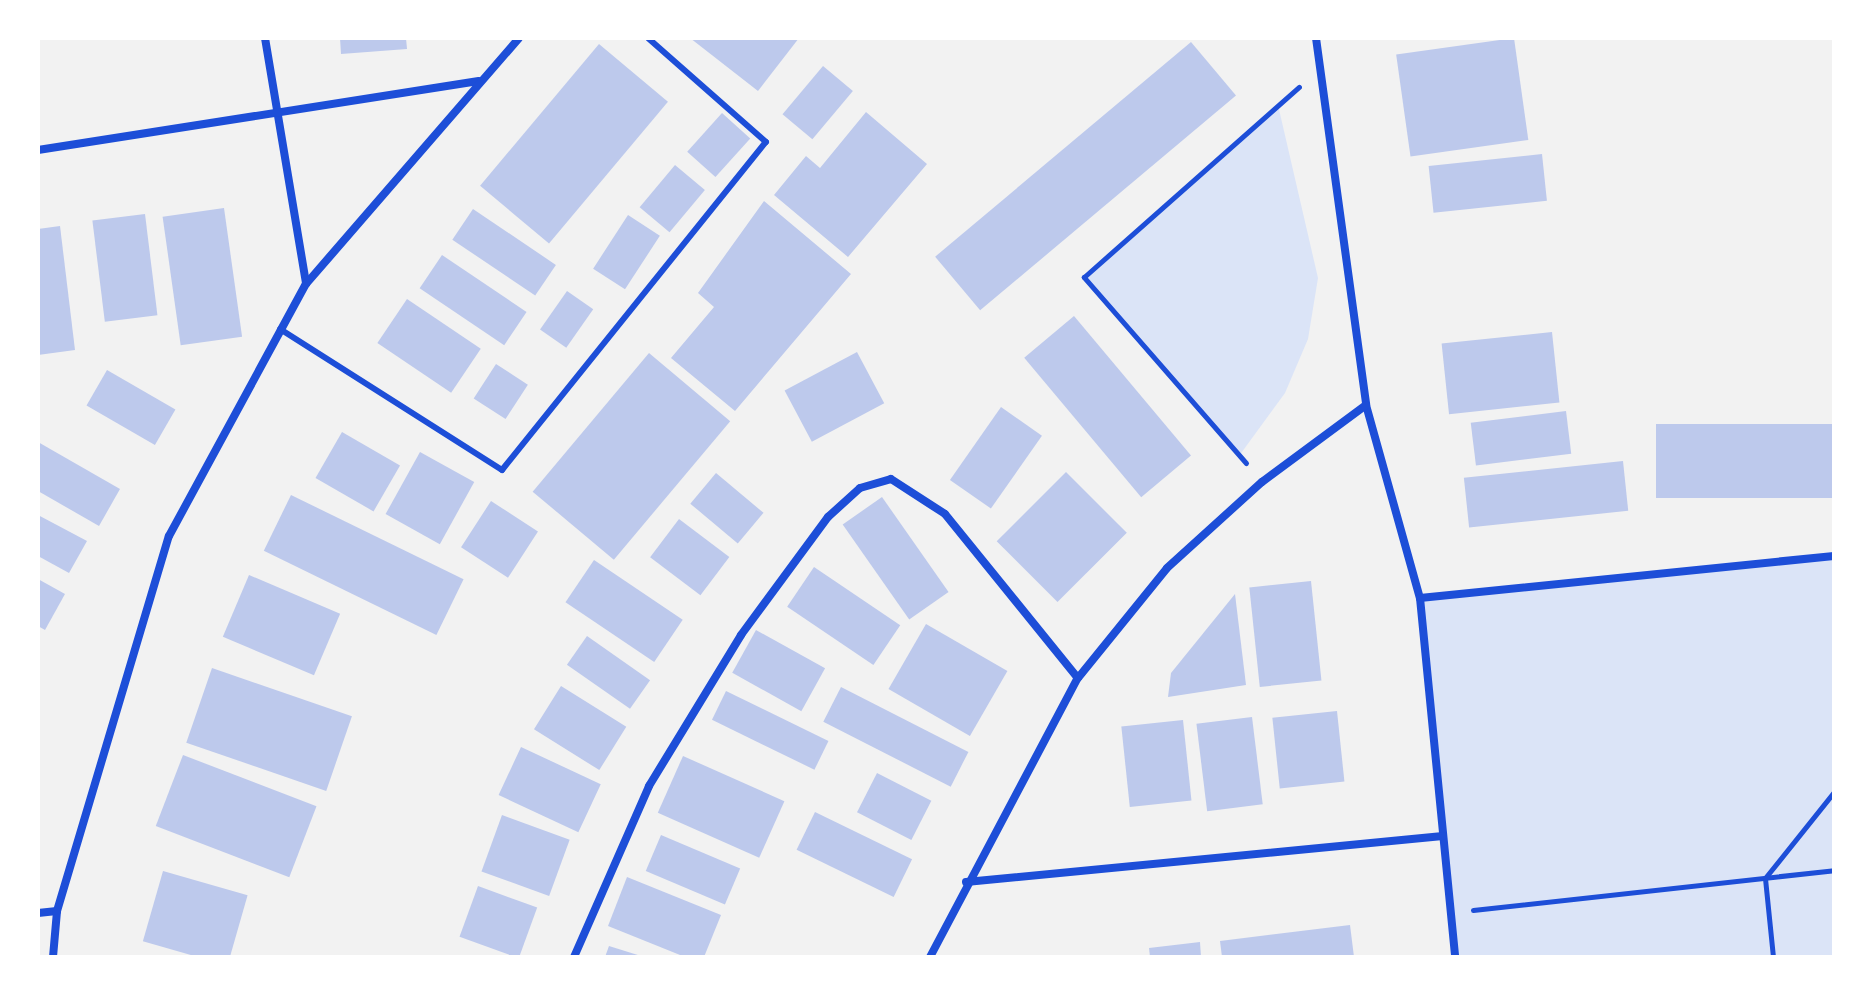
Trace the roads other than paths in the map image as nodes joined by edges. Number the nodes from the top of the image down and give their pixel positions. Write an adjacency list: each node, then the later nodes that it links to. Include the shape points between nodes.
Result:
1 (265, 38): 6 (street)
2 (519, 38): 5 (street)
3 (648, 38): 9 (lane, via 766,142 502,470)
4 (1316, 38): 10 (street)
5 (479, 81): 6 (street); 8 (street)
6 (278, 113): 7 (street); 8 (street)
7 (38, 150)
8 (306, 284): 9 (street)
9 (280, 329): 16 (street, via 169,536)
10 (1366, 405): 12 (street); 13 (street, via 1262,482 1167,568)
11 (1834, 556): 12 (street)
12 (1420, 598): 14 (street)
13 (1078, 678): 15 (street); 19 (street, via 945,514 891,479 860,488 828,517 741,635 649,786)
14 (1443, 836): 15 (street); 21 (street)
15 (966, 882): 20 (street)
16 (57, 911): 17 (street); 18 (street)
17 (38, 913)
18 (53, 957)
19 (574, 957)
20 (930, 957)
21 (1455, 957)

